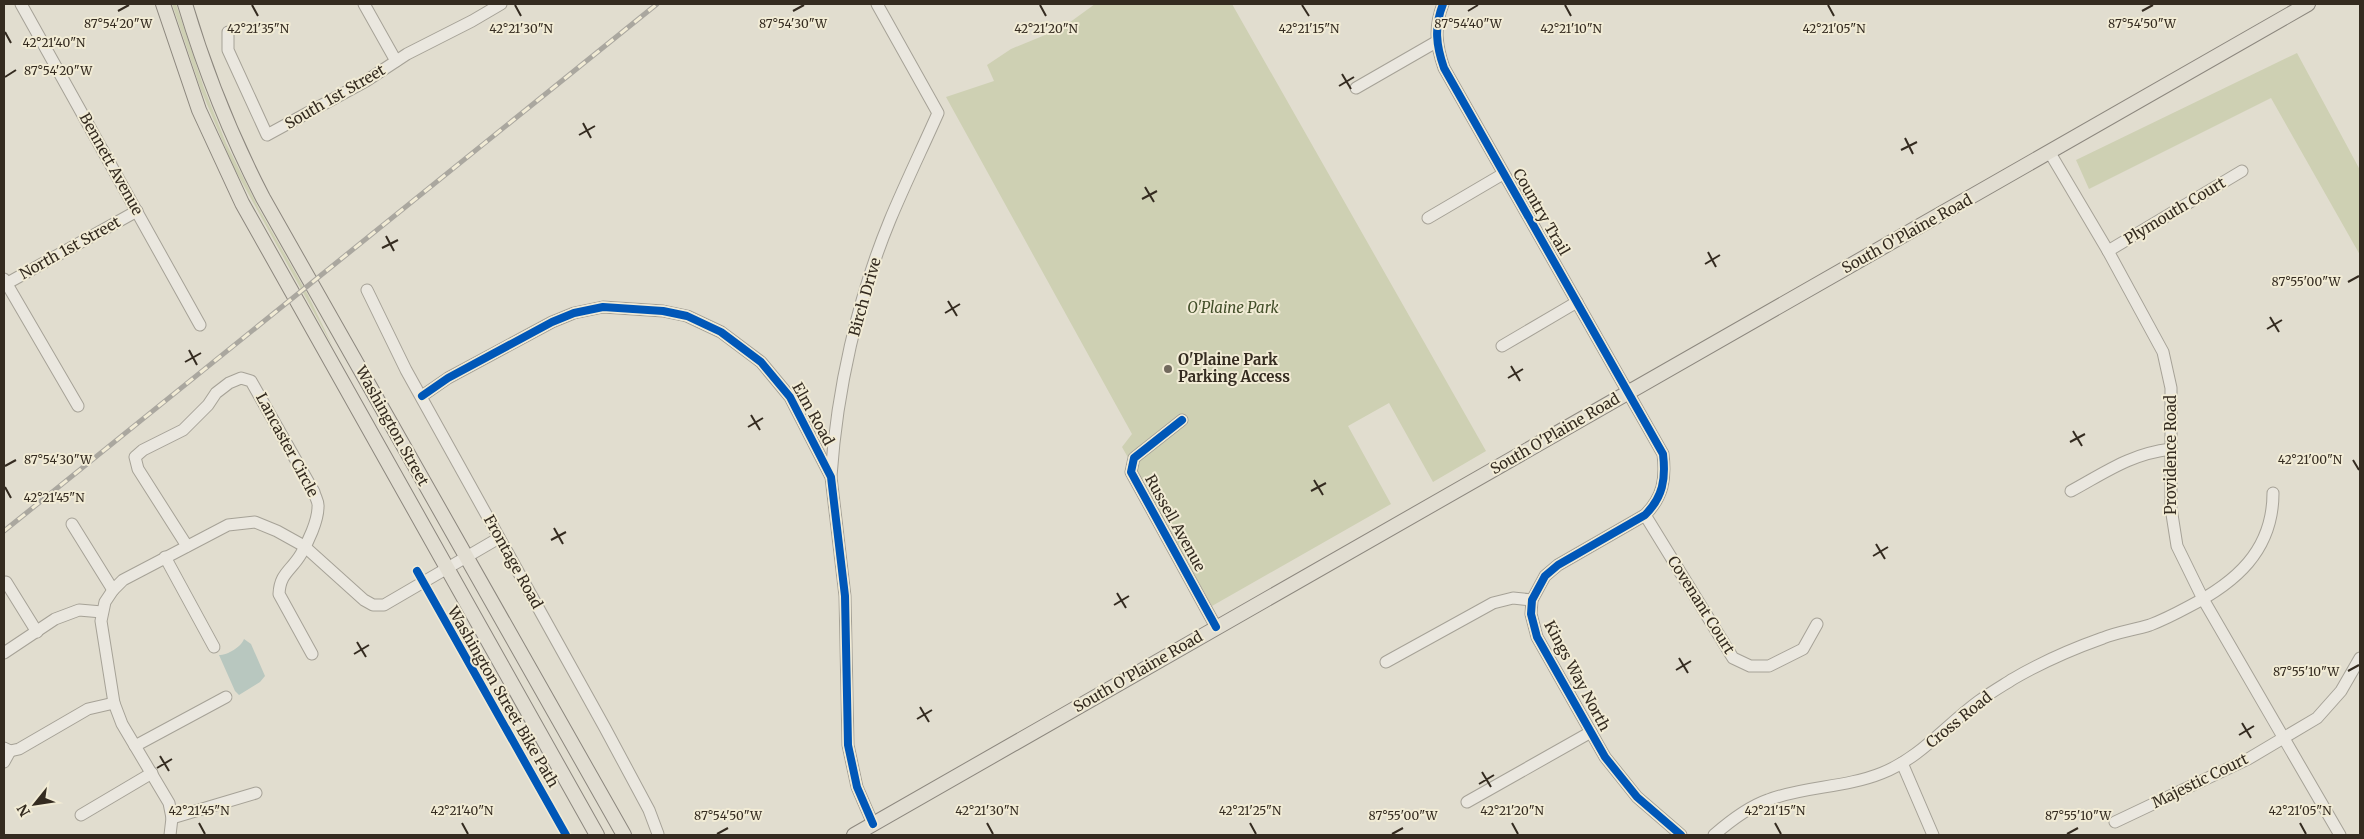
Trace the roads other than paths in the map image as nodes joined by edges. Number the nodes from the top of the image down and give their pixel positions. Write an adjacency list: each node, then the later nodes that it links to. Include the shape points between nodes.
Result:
1 (21, 4): 16 (street, Bennett Avenue)
2 (163, 4): 39 (main road, Washington Street, via 199,110 242,203)
3 (185, 4): 38 (main road, Washington Street, via 210,79 248,168)
4 (364, 4): 11 (street)
5 (501, 4): 11 (street, South 1st Street)
6 (877, 4): 29 (street, Birch Drive, via 938,113 889,222 859,314 841,390)
7 (1443, 4): 10 (street, via 1438,17)
8 (2308, 4): 13 (main road, South O'Plaine Road)
9 (228, 32): 11 (street, South 1st Street, via 228,50 267,136)
10 (1436, 42): 12 (street); 15 (street, Country Trail, via 1444,68)
11 (396, 61)
12 (1356, 88)
13 (2050, 153): 18 (street, Providence Road); 24 (main road, South O'Plaine Road)
14 (2242, 171): 18 (street, Plymouth Court)
15 (1503, 174): 17 (street); 21 (street, Country Trail)
16 (137, 211): 19 (street, North 1st Street); 22 (street, Bennett Avenue)
17 (1428, 218)
18 (2108, 251): 28 (street, Providence Road, via 2158,340 2168,368)
19 (5, 283): 26 (street)
20 (367, 290): 25 (street, Frontage Road)
21 (1577, 302): 23 (street); 24 (street, Country Trail)
22 (200, 325)
23 (1502, 346)
24 (1628, 392): 32 (street, via 1663,454 1664,485); 46 (main road, South O'Plaine Road)
25 (422, 396): 29 (street, Elm Road, via 448,378 574,312 618,306 663,311 686,316 715,329 761,362 790,397); 34 (street, Frontage Road)
26 (78, 406)
27 (1182, 420): 46 (street, Russell Avenue, via 1134,458 1132,472)
28 (2171, 449): 30 (street, via 2140,454); 42 (street, Providence Road, via 2172,522 2178,546)
29 (831, 476): 67 (street, Elm Road, via 845,596 848,746 857,787)
30 (2071, 491)
31 (2273, 493): 42 (street, Cross Road, via 2267,530 2252,560 2230,582)
32 (1646, 515): 43 (street, via 1558,565 1540,582); 45 (street, Covenant Court, via 1733,658 1750,666 1769,666 1803,649)
33 (72, 524): 41 (street)
34 (499, 538): 38 (street); 68 (street, Frontage Road, via 605,728 649,810)
35 (187, 546): 36 (street, via 228,525 255,522); 36 (street, Lancaster Circle, via 138,469 135,457 183,430 216,393 241,378 251,381 257,389 319,505); 37 (street)
36 (304, 546): 39 (street, via 344,584 373,605 384,605); 50 (street, via 279,583 279,594)
37 (165, 557): 41 (street, via 123,580); 48 (street)
38 (466, 557): 39 (street); 71 (main road, Washington Street)
39 (447, 568): 70 (main road, Washington Street)
40 (6, 582): 47 (street)
41 (113, 590): 44 (street)
42 (2204, 599): 56 (street, Providence Road); 60 (street, Cross Road, via 2164,620 2105,637 2048,660 1978,702)
43 (1532, 600): 52 (street, via 1513,598 1493,603); 55 (street, Kings Way North, via 1531,614 1537,637)
44 (102, 612): 47 (street, via 79,610 55,619); 54 (street, via 102,632)
45 (1817, 624)
46 (1216, 627): 67 (main road, South O'Plaine Road)
47 (37, 632): 49 (street)
48 (214, 647)
49 (4, 654)
50 (312, 654)
51 (2360, 658): 56 (street, Majestic Court, via 2330,706)
52 (1386, 662)
53 (226, 697): 57 (street)
54 (114, 703): 57 (street); 58 (street, via 88,709 20,749)
55 (1591, 732): 63 (street); 73 (street, Kings Way North, via 1637,797)
56 (2285, 738): 66 (street, Majestic Court); 76 (street, Providence Road)
57 (135, 746): 61 (street)
58 (7, 749): 59 (street)
59 (4, 762)
60 (1902, 763): 74 (street, Cross Road, via 1856,782 1767,800 1736,816); 75 (street)
61 (152, 773): 64 (street); 65 (street, via 169,803)
62 (256, 793): 65 (street)
63 (1467, 802)
64 (81, 815)
65 (172, 818): 69 (street)
66 (2115, 822)
67 (873, 824): 72 (main road, South O'Plaine Road)
68 (658, 834)
69 (170, 835)
70 (597, 835)
71 (624, 835)
72 (854, 835)
73 (1681, 835)
74 (1714, 835)
75 (1932, 835)
76 (2340, 835)

